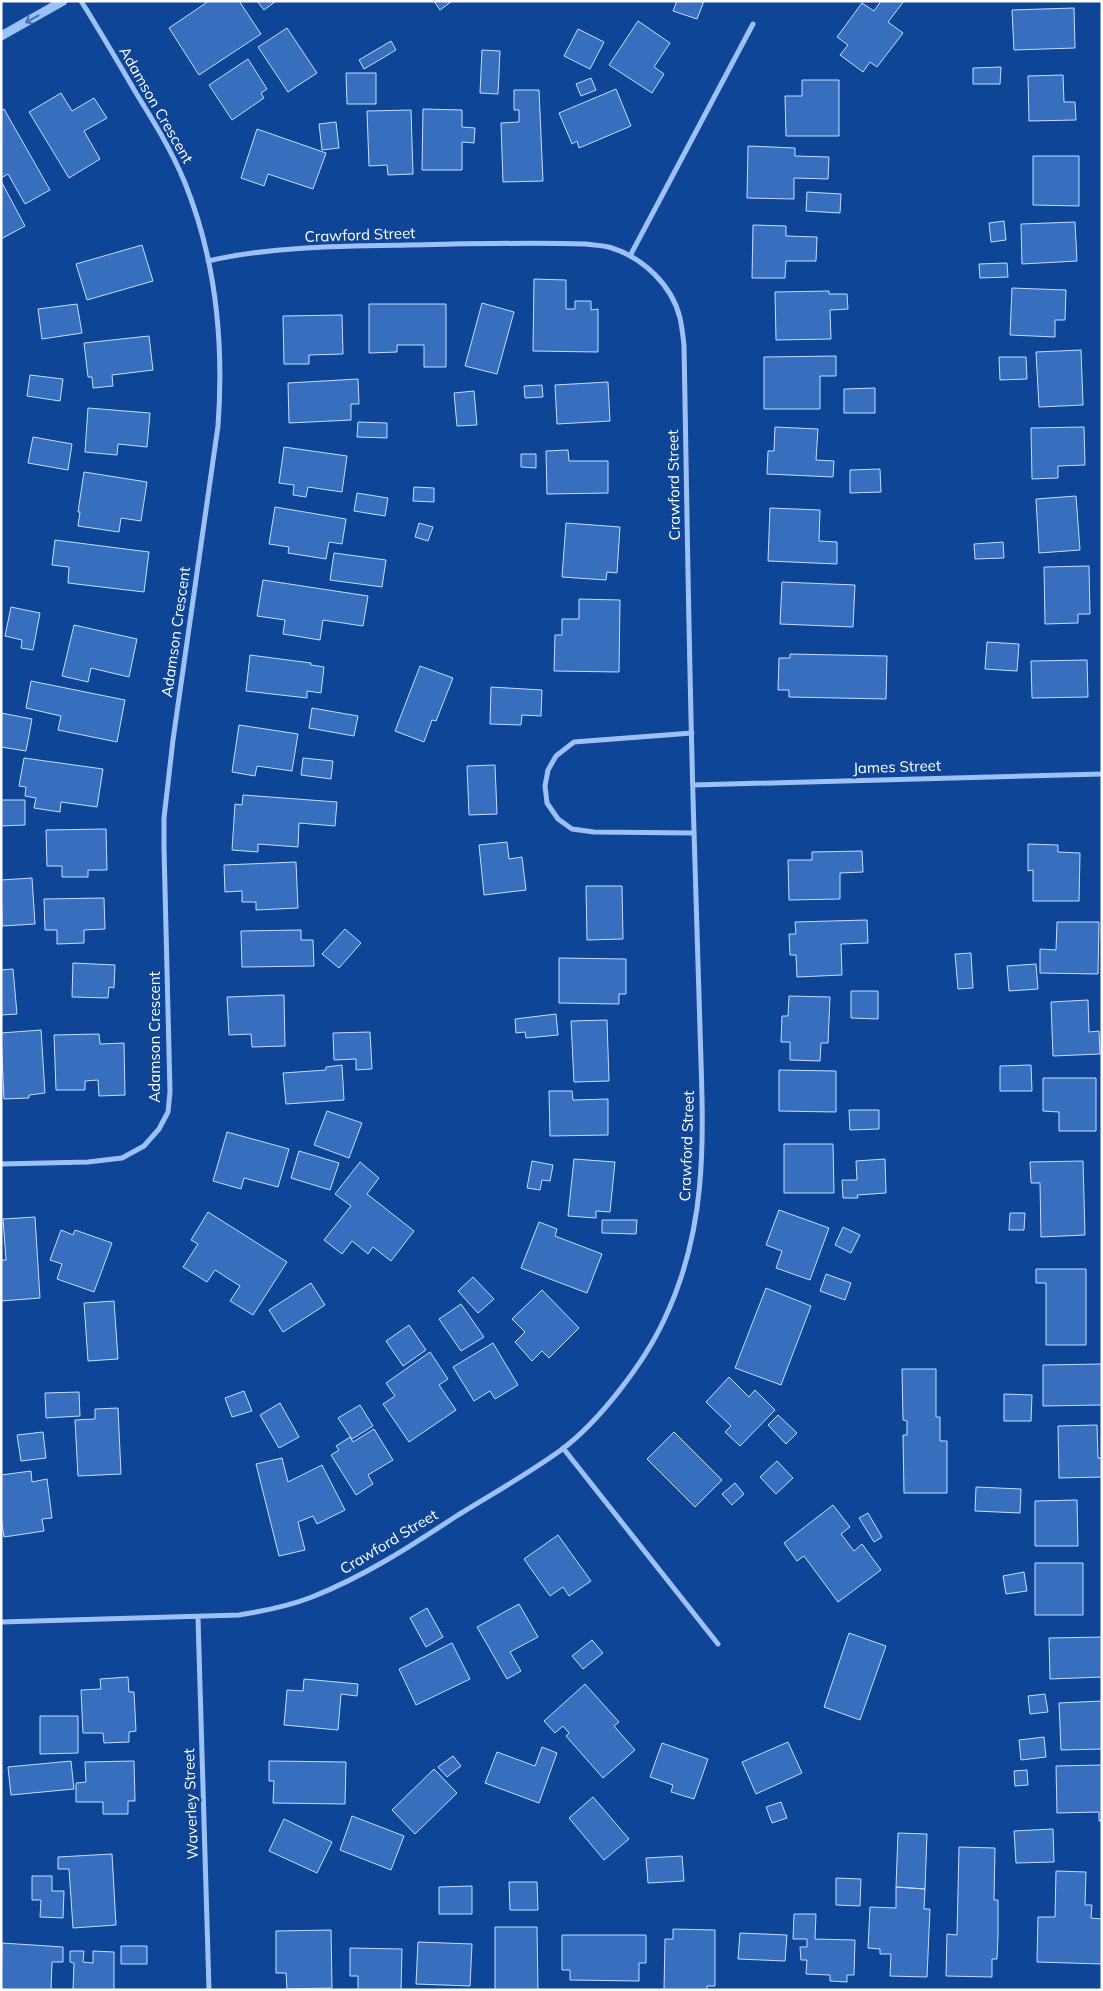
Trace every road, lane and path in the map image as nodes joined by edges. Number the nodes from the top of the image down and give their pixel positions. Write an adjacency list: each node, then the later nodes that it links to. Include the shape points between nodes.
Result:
1 (63, 1): 4 (street, one-way to 4)
2 (81, 1): 6 (street, Adamson Crescent, via 185,182 199,221)
3 (754, 24): 5 (street)
4 (1, 36)
5 (630, 256): 6 (street, Crawford Street, via 611,248 554,243 354,246 274,251); 7 (street, Crawford Street, via 648,268 669,292 680,317 684,345)
6 (208, 261): 11 (street, Adamson Crescent, via 218,327 220,395 164,818 170,1070 168,1112 144,1146 122,1158)
7 (692, 733): 9 (street, Crawford Street); 10 (street, via 574,742 556,756 548,770 545,786 547,803 558,819 572,829)
8 (1102, 774): 9 (street, James Street)
9 (693, 785): 10 (street, Crawford Street)
10 (694, 833): 12 (street, Crawford Street, via 703,1130 698,1207 691,1245 664,1320 646,1353 601,1412)
11 (1, 1164)
12 (563, 1448): 13 (street, Crawford Street, via 382,1564 348,1582 277,1608); 15 (street)
13 (198, 1618): 14 (street, Crawford Street); 16 (street, Waverley Street)
14 (1, 1622)
15 (718, 1644)
16 (209, 1990)

